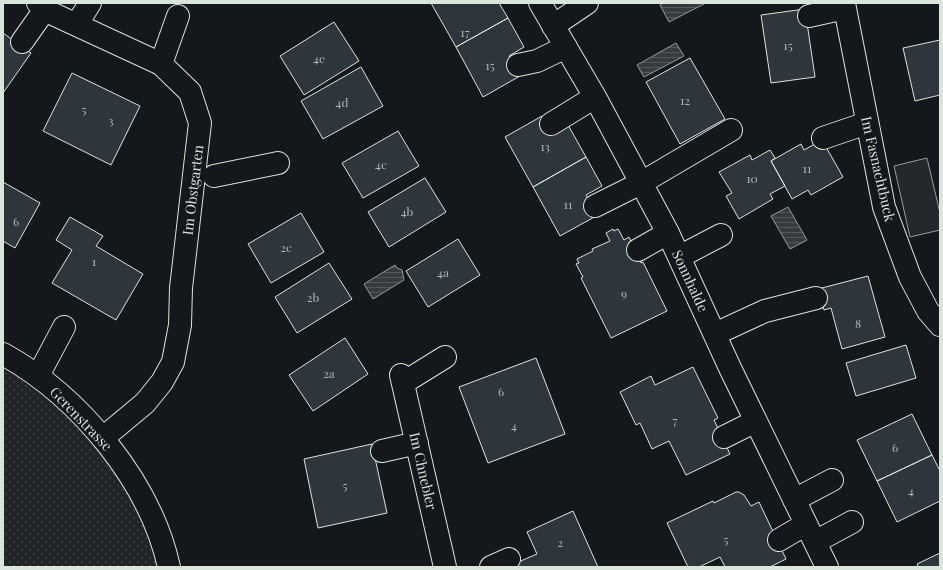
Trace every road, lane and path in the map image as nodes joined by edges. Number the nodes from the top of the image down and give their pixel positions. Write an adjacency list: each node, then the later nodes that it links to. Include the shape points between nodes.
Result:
1 (90, 3): 8 (street)
2 (540, 3): 9 (street, Sonnhalde)
3 (587, 3): 9 (street)
4 (845, 5): 7 (street); 15 (street, Im Fasnachtbuck)
5 (42, 6): 8 (street, Im Obstgarten); 10 (street)
6 (178, 16): 12 (street)
7 (809, 16)
8 (76, 24): 12 (street, Im Obstgarten)
9 (553, 26): 11 (street, Sonnhalde)
10 (22, 42)
11 (566, 47): 13 (street, via 537,62); 14 (street, Sonnhalde)
12 (161, 64): 36 (street, Im Obstgarten, via 190,92 200,122 181,288 180,325 173,362 162,382 145,403)
13 (518, 65)
14 (594, 97): 16 (street); 21 (street, Sonnhalde)
15 (867, 123): 18 (street); 28 (street, Im Fasnachtbuck, via 884,207 910,277 928,311)
16 (551, 124)
17 (731, 130): 21 (street)
18 (823, 138)
19 (278, 163): 20 (street)
20 (214, 176)
21 (641, 183): 22 (street); 23 (street, Sonnhalde)
22 (595, 206)
23 (668, 233): 25 (street); 26 (street, Sonnhalde)
24 (721, 235): 26 (street)
25 (638, 250)
26 (679, 257): 30 (street, Sonnhalde)
27 (816, 298): 30 (street, via 765,310)
28 (940, 325)
29 (64, 327): 33 (street)
30 (715, 334): 34 (street, Sonnhalde)
31 (3, 354): 33 (street, Gerenstrasse)
32 (445, 357): 37 (street, Im Chnebler, via 402,379)
33 (38, 376): 36 (street, Gerenstrasse, via 61,395)
34 (756, 421): 35 (street); 40 (street, Sonnhalde)
35 (724, 437)
36 (103, 438): 44 (street, Gerenstrasse, via 128,472 150,511)
37 (417, 443): 38 (street); 45 (street, Im Chnebler)
38 (382, 451)
39 (832, 480): 40 (street)
40 (794, 500): 42 (street, Sonnhalde)
41 (852, 522): 42 (street)
42 (810, 533): 43 (street); 46 (street, Sonnhalde)
43 (779, 540)
44 (169, 567)
45 (445, 567)
46 (827, 567)

